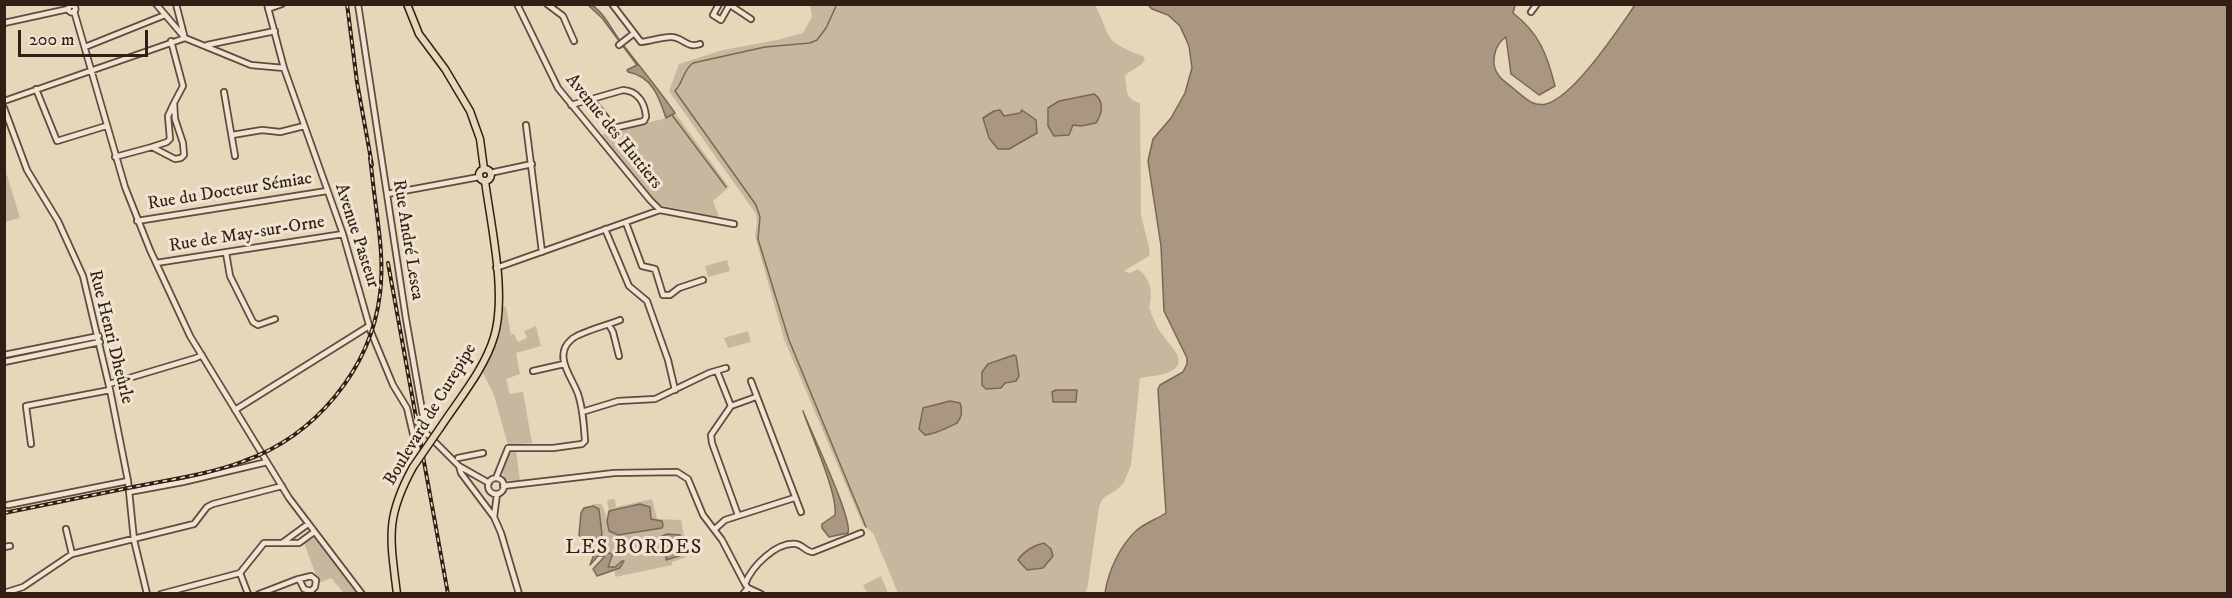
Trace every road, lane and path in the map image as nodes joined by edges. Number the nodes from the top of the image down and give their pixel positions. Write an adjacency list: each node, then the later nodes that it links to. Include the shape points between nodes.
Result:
1 (156, 4): 16 (street)
2 (176, 4): 21 (street)
3 (282, 4): 12 (street)
4 (358, 4): 48 (street, Rue André Lesca)
5 (406, 4): 45 (main road, via 419,34 470,111)
6 (517, 4): 35 (street, Avenue des Huttiers, via 558,88)
7 (547, 4): 23 (street, via 563,16)
8 (612, 4): 20 (street)
9 (1537, 4): 15 (street)
10 (717, 5): 14 (street); 14 (street, via 713,15 721,20)
11 (730, 5): 14 (street); 17 (street)
12 (268, 7): 19 (street, Avenue Pasteur)
13 (71, 8): 18 (street); 27 (street)
14 (726, 12)
15 (1531, 12)
16 (165, 15): 21 (street); 27 (street)
17 (752, 19)
18 (4, 23)
19 (275, 32): 26 (street); 28 (street, Avenue Pasteur)
20 (633, 34): 24 (street, via 641,42 675,37 690,46); 25 (street)
21 (185, 38): 22 (street); 26 (street)
22 (171, 41): 29 (street); 34 (street, via 183,86)
23 (574, 41)
24 (700, 44)
25 (619, 45)
26 (206, 46): 28 (street, via 251,65)
27 (85, 47): 29 (street)
28 (284, 68): 39 (street, Avenue Pasteur)
29 (92, 69): 30 (street); 38 (street)
30 (36, 89): 33 (street); 38 (street, via 57,141)
31 (224, 92): 40 (street)
32 (591, 99): 32 (street, via 628,90 639,97 646,117 644,121 614,128); 35 (street)
33 (4, 101)
34 (174, 104): 41 (street, via 167,122 170,139); 41 (street, via 184,155 175,159)
35 (571, 105): 49 (street, Avenue des Huttiers)
36 (4, 108): 64 (street, Rue Henri Dheûrle, via 27,170 58,221 83,276)
37 (526, 125): 44 (street)
38 (106, 126): 43 (street)
39 (304, 126): 40 (street); 47 (street, Avenue Pasteur)
40 (232, 135): 42 (street)
41 (152, 147): 43 (street)
42 (234, 156)
43 (115, 157): 50 (street)
44 (532, 164): 45 (street); 55 (street)
45 (487, 171): 46 (main road, via 480,171); 46 (main road, via 490,178)
46 (482, 179): 48 (street); 58 (main road, Boulevard de Curepipe)
47 (327, 191): 50 (street, Rue du Docteur Sémiac); 54 (street, Avenue Pasteur)
48 (387, 194): 86 (street, Rue André Lesca, via 426,434)
49 (660, 210): 51 (street); 52 (street)
50 (137, 221): 57 (street)
51 (626, 223): 53 (street); 59 (street, via 642,266 655,269 663,295)
52 (734, 224)
53 (605, 229): 55 (street); 76 (street, via 629,286 647,301)
54 (343, 234): 56 (street, Rue de May-sur-Orne); 63 (street, Avenue Pasteur)
55 (542, 252): 58 (street)
56 (226, 254): 57 (street, Rue de May-sur-Orne); 60 (street, via 230,276 253,322 258,325)
57 (156, 263): 66 (street)
58 (496, 268): 118 (main road, Boulevard de Curepipe, bridge, via 501,306 494,338 482,364 412,466 400,490 391,523)
59 (703, 280)
60 (276, 320)
61 (620, 320): 62 (street)
62 (609, 325): 67 (street); 69 (street, via 572,339 564,351)
63 (369, 326): 79 (street); 81 (street, Avenue Pasteur, via 393,385 407,408)
64 (99, 339): 65 (street); 68 (street); 74 (street, Rue Henri Dheûrle)
65 (4, 355)
66 (202, 355): 74 (street); 79 (street)
67 (619, 356)
68 (4, 362)
69 (564, 364): 71 (street); 80 (street)
70 (726, 368): 72 (street)
71 (533, 371)
72 (717, 371): 76 (street); 78 (street)
73 (751, 381): 77 (street)
74 (109, 384): 75 (street, Rue Henri Dheûrle)
75 (110, 390): 82 (street, via 27,406); 88 (street, Rue Henri Dheûrle)
76 (675, 390): 80 (street, via 651,400 618,401)
77 (756, 397): 78 (street); 96 (street)
78 (731, 406): 99 (street, via 711,435)
79 (235, 410): 85 (street)
80 (582, 411): 87 (street, via 582,444 508,448)
81 (413, 434)
82 (31, 444)
83 (483, 453): 84 (street)
84 (458, 458)
85 (267, 462): 90 (street); 93 (street)
86 (459, 466): 89 (street, Rue André Lesca); 95 (street, Rue André Lesca)
87 (496, 478): 89 (street); 91 (street)
88 (128, 481): 93 (street, Rue Henri Dheûrle); 97 (street)
89 (489, 483): 92 (street)
90 (282, 486): 101 (street); 106 (street, via 213,504 194,524)
91 (503, 486): 94 (street); 103 (street, via 614,473 677,472 688,479 703,516)
92 (489, 490): 94 (street); 95 (street)
93 (129, 492): 106 (street, Rue Henri Dheûrle)
94 (497, 494): 100 (street, Rue André Lesca)
95 (479, 497): 100 (street, Rue André Lesca)
96 (794, 498): 98 (street); 99 (street)
97 (8, 505)
98 (801, 512)
99 (738, 515): 103 (street)
100 (494, 517): 119 (street, Rue André Lesca)
101 (308, 524): 104 (street); 107 (street)
102 (66, 529): 108 (street)
103 (715, 529): 111 (street)
104 (314, 532): 107 (street, via 298,543); 117 (street)
105 (861, 533): 111 (street, via 813,552 807,552 801,545 790,545 772,553 758,562)
106 (134, 540): 108 (street); 113 (street, Rue Henri Dheûrle)
107 (282, 543): 109 (street, via 261,545)
108 (72, 554): 112 (street, via 23,588)
109 (240, 573): 114 (street); 115 (street)
110 (299, 579): 116 (street)
111 (747, 586): 120 (street); 121 (street)
112 (4, 593)
113 (147, 594)
114 (161, 594)
115 (248, 594)
116 (259, 594)
117 (362, 594)
118 (397, 594)
119 (519, 594)
120 (743, 594)
121 (761, 594)

